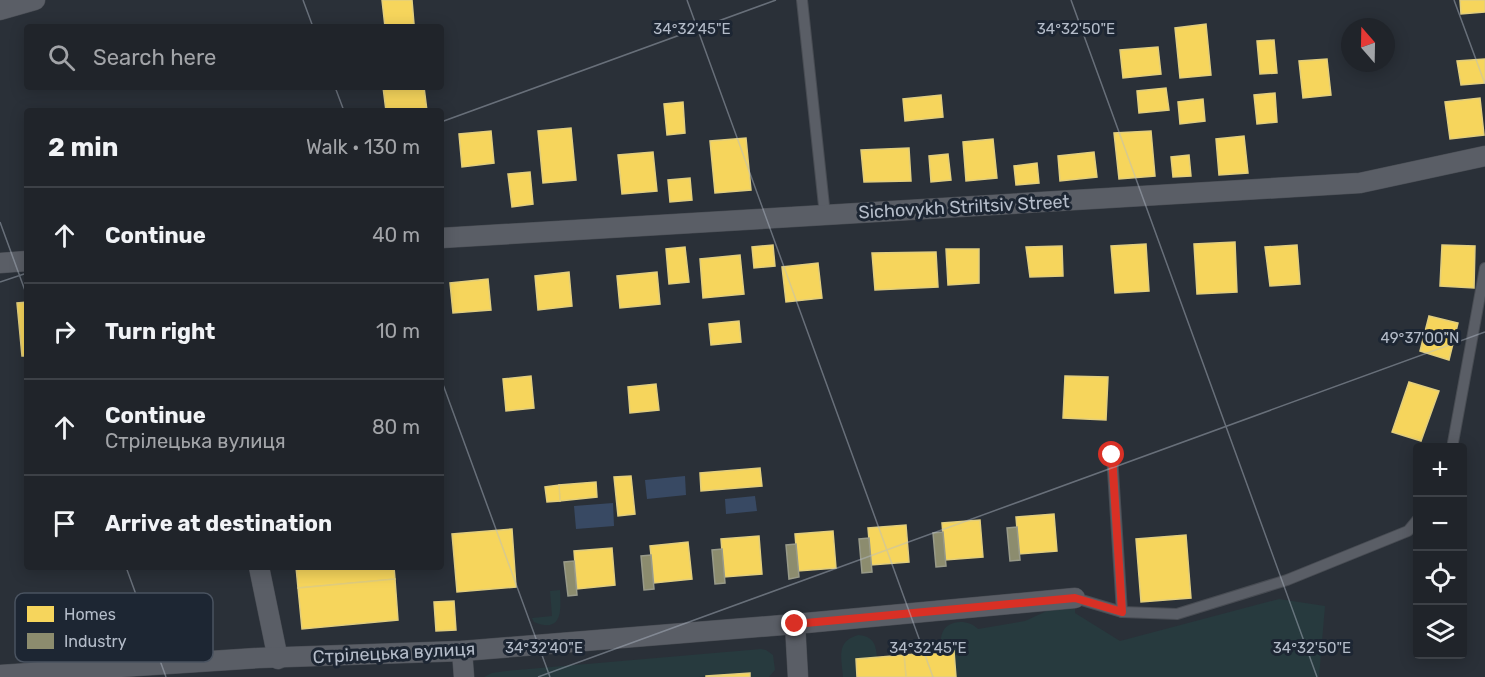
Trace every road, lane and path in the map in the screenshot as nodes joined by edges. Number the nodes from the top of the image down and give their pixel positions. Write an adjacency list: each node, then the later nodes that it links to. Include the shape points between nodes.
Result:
1 (35, 0): 3 (street)
2 (802, 0): 5 (lane)
3 (0, 10)
4 (1485, 156): 5 (street, Sichovykh Striltsiv Street, via 1360,183)
5 (825, 215): 6 (street, Sichovykh Striltsiv Street)
6 (444, 238)
7 (24, 261): 8 (street)
8 (0, 262)
9 (1485, 268): 10 (lane)
10 (1453, 443)
11 (1112, 455): 15 (lane)
12 (1413, 525): 15 (lane, via 1408,531 1287,580 1177,614)
13 (260, 570): 18 (street)
14 (1075, 598): 15 (lane); 16 (street, Стрілецька вулиця)
15 (1122, 612)
16 (795, 624): 17 (street, Стрілецька вулиця); 23 (street)
17 (462, 651): 18 (street, Стрілецька вулиця); 22 (street)
18 (278, 659): 19 (street, Стрілецька вулиця)
19 (213, 661)
20 (197, 662): 21 (street, Стрілецька вулиця)
21 (0, 675)
22 (464, 677)
23 (798, 677)

